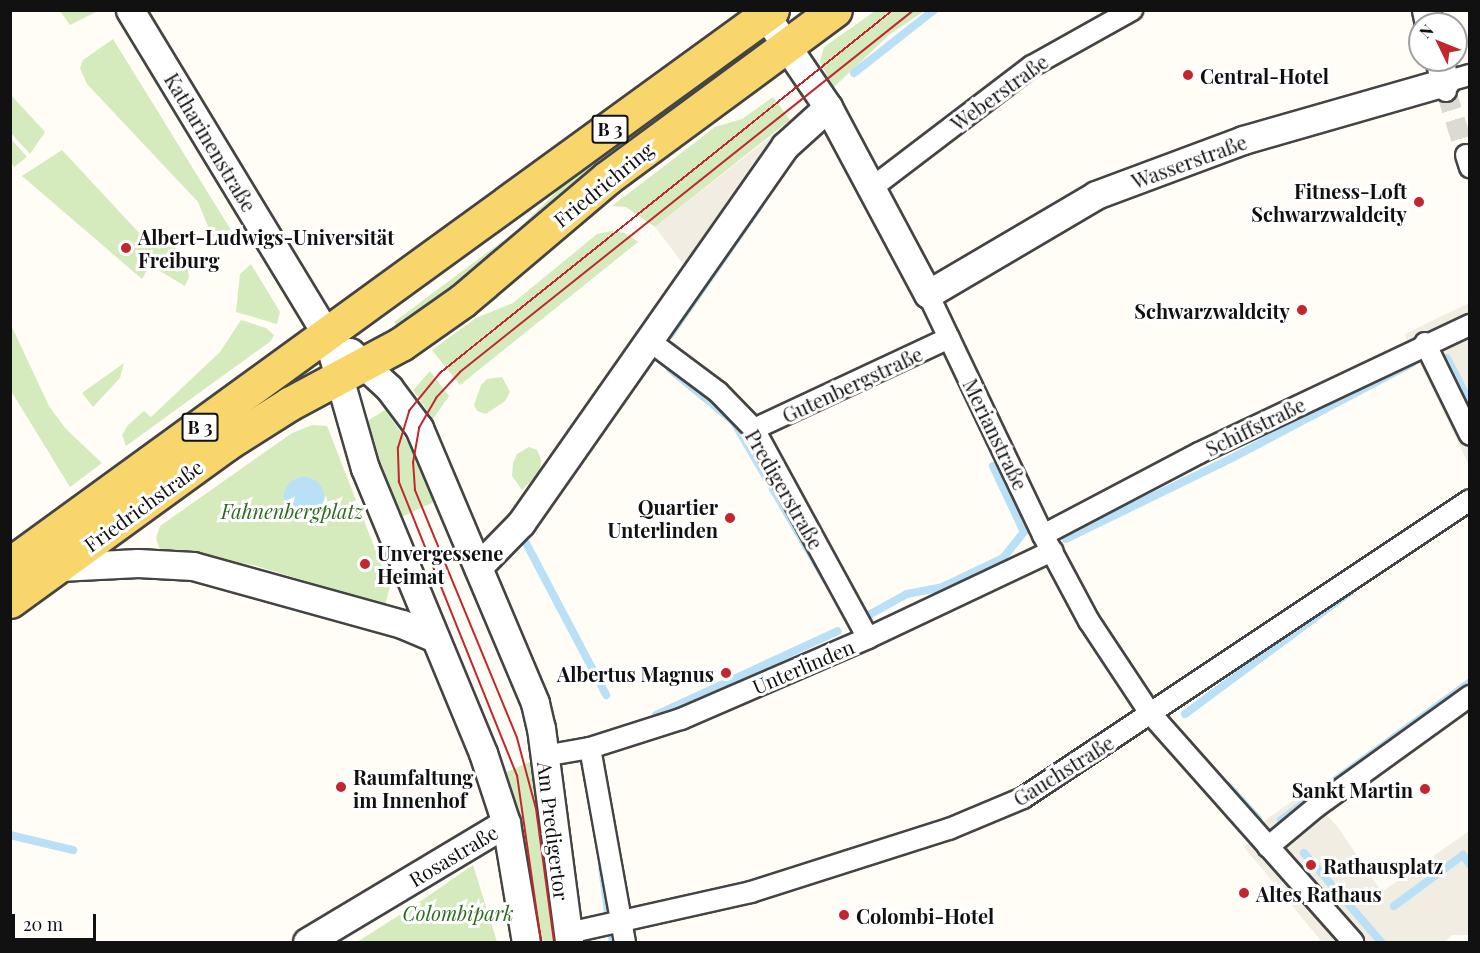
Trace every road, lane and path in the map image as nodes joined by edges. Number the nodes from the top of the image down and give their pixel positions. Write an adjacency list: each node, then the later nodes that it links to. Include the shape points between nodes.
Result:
1 (130, 10): 11 (street, Katharinenstraße)
2 (834, 10): 5 (main road, Friedrichring / B 3)
3 (1132, 10): 8 (street, Weberstraße, via 1032,66)
4 (767, 12): 5 (street, Merianstraße); 11 (main road, Friedrichring / B 3)
5 (786, 45): 7 (street, Merianstraße); 15 (main road, Friedrichring / B 3, via 607,178 462,301 401,344)
6 (1450, 77): 9 (street, Wasserstraße, via 1243,140 1096,195)
7 (828, 107): 8 (street, Merianstraße); 13 (street, via 785,146)
8 (873, 187): 9 (street, Merianstraße)
9 (928, 294): 12 (street, Merianstraße)
10 (1470, 325): 14 (street, Schiffstraße)
11 (327, 335): 15 (street); 20 (main road, Friedrichstraße / B 3)
12 (950, 338): 16 (street, Gutenbergstraße); 19 (street, Merianstraße)
13 (647, 339): 16 (street, Predigerstraße, via 718,392); 22 (street, via 568,458 502,546)
14 (1425, 343): 17 (street); 19 (street, Schiffstraße, via 1199,453)
15 (353, 370): 21 (main road, Friedrichstraße / B 3, via 226,444); 22 (street, via 409,411); 24 (street, via 365,468)
16 (754, 429): 25 (street, Predigerstraße)
17 (1470, 435)
18 (1470, 500): 27 (street, Gauchstraße)
19 (1047, 543): 25 (street, Unterlinden); 27 (street, Merianstraße, via 1089,621)
20 (10, 564)
21 (58, 567): 23 (main road, Friedrichstraße / B 3); 24 (street, via 138,563 193,566 402,624)
22 (478, 567): 29 (street, Am Predigertor, via 541,728)
23 (10, 601)
24 (435, 638): 30 (street, via 483,753)
25 (868, 638): 28 (street, Unterlinden, via 681,718)
26 (1470, 696): 31 (street)
27 (1150, 713): 31 (street, Merianstraße); 32 (street, Gauchstraße, via 1023,798 950,829)
28 (590, 748): 29 (street, Unterlinden); 32 (street)
29 (544, 756): 33 (street, Am Predigertor)
30 (506, 823): 34 (street, Rosastraße); 35 (street)
31 (1263, 842): 36 (street)
32 (623, 933): 33 (street, Gauchstraße)
33 (568, 938)
34 (307, 942)
35 (526, 942)
36 (1353, 942)

